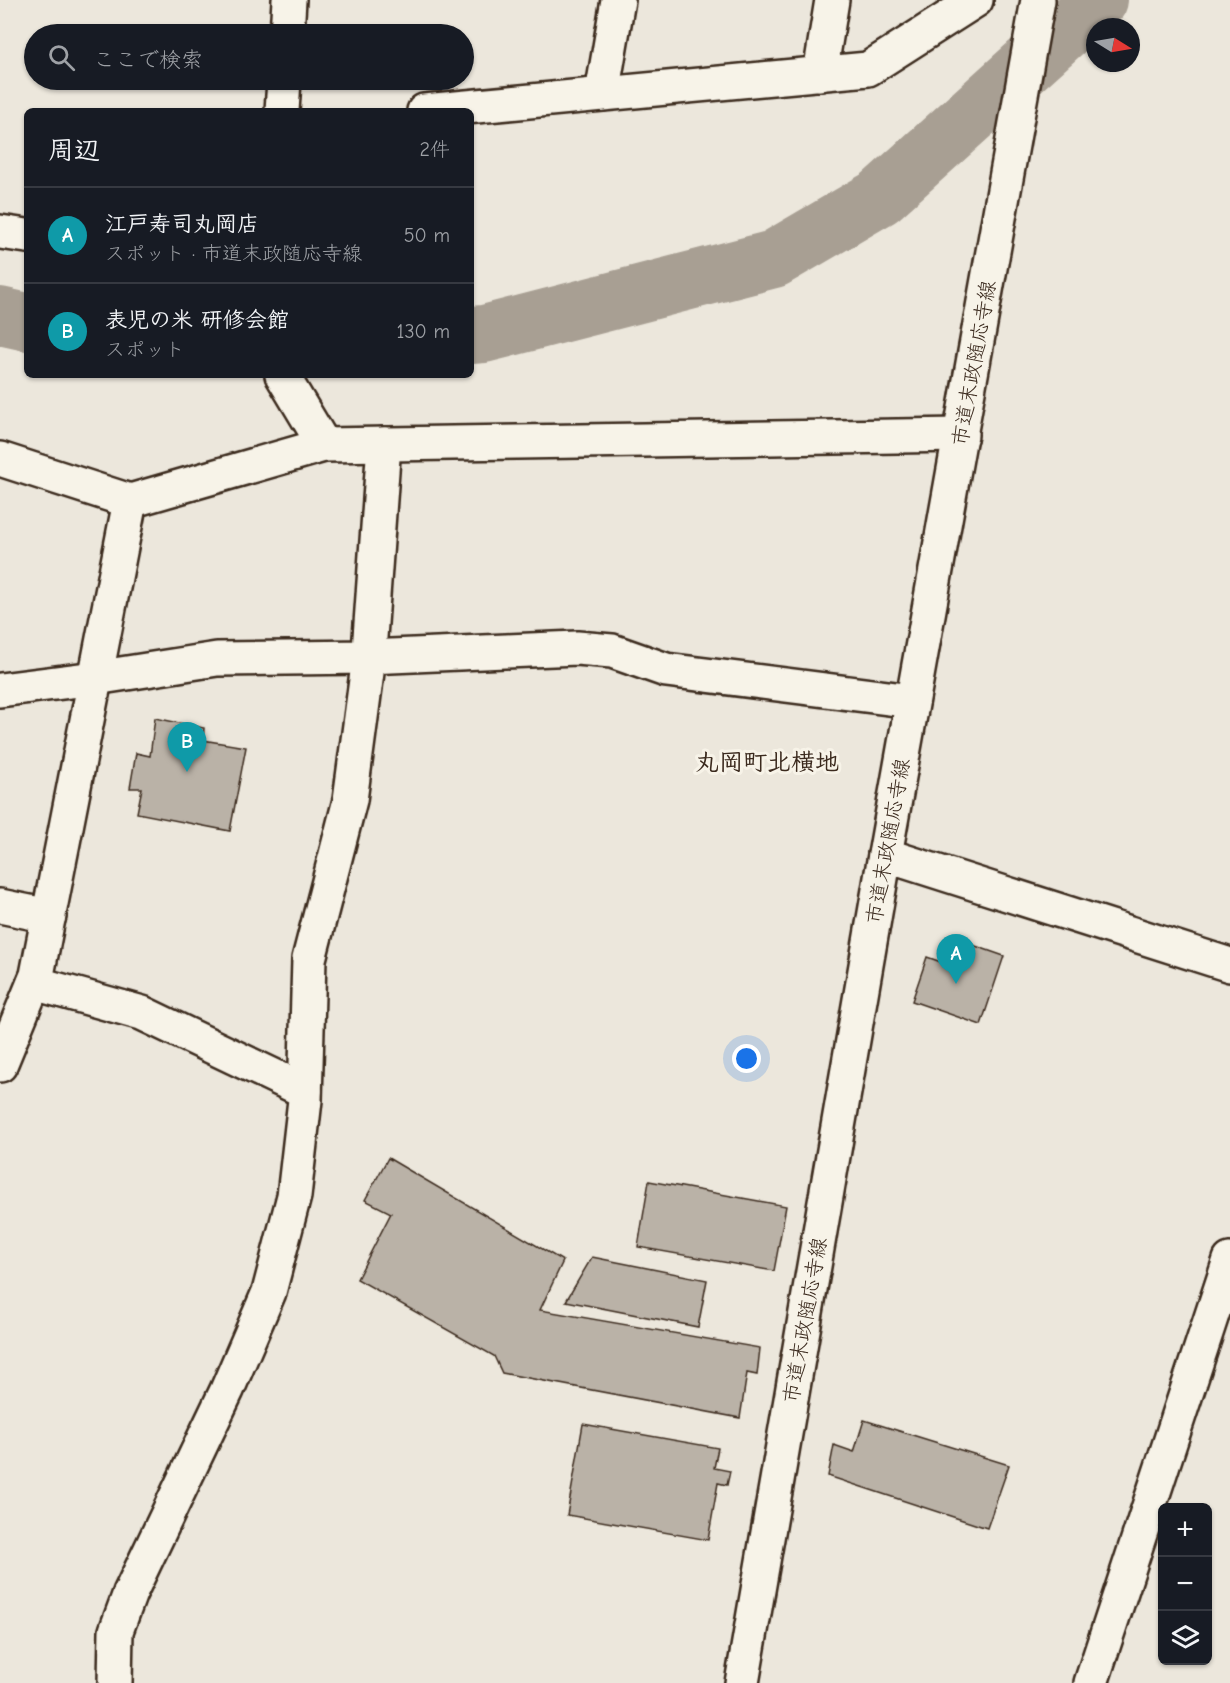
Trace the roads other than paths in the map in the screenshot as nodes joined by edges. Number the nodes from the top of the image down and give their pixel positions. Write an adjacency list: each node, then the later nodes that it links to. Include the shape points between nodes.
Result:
1 (289, 0): 6 (street)
2 (618, 0): 9 (street)
3 (832, 0): 7 (street)
4 (976, 0): 7 (street, via 868,69)
5 (1038, 0): 15 (street, 市道末政随応寺線)
6 (288, 24)
7 (820, 74): 9 (street)
8 (283, 90): 10 (street)
9 (602, 94): 11 (street)
10 (282, 108)
11 (455, 108)
12 (0, 232): 13 (street)
13 (24, 236)
14 (284, 378): 17 (street)
15 (961, 435): 16 (street); 23 (street, 市道末政随応寺線)
16 (384, 444): 17 (street); 20 (street)
17 (324, 445): 19 (street)
18 (0, 459): 19 (street)
19 (130, 501): 21 (street)
20 (368, 657): 21 (street, via 217,659); 23 (street, via 577,648 612,651 666,670); 30 (street, via 350,800 309,959)
21 (95, 678): 22 (street); 26 (street)
22 (0, 690)
23 (912, 701): 24 (street, 市道末政随応寺線)
24 (885, 855): 27 (street); 34 (street, 市道末政随応寺線)
25 (0, 906): 26 (street)
26 (49, 916): 28 (street)
27 (1230, 965)
28 (34, 982): 29 (street); 30 (street, via 142,1013)
29 (0, 1065)
30 (305, 1091): 33 (street, via 294,1196 268,1292 227,1390 130,1593 116,1630)
31 (1230, 1260): 32 (street)
32 (1222, 1313): 35 (street)
33 (115, 1683)
34 (742, 1683)
35 (1091, 1683)

